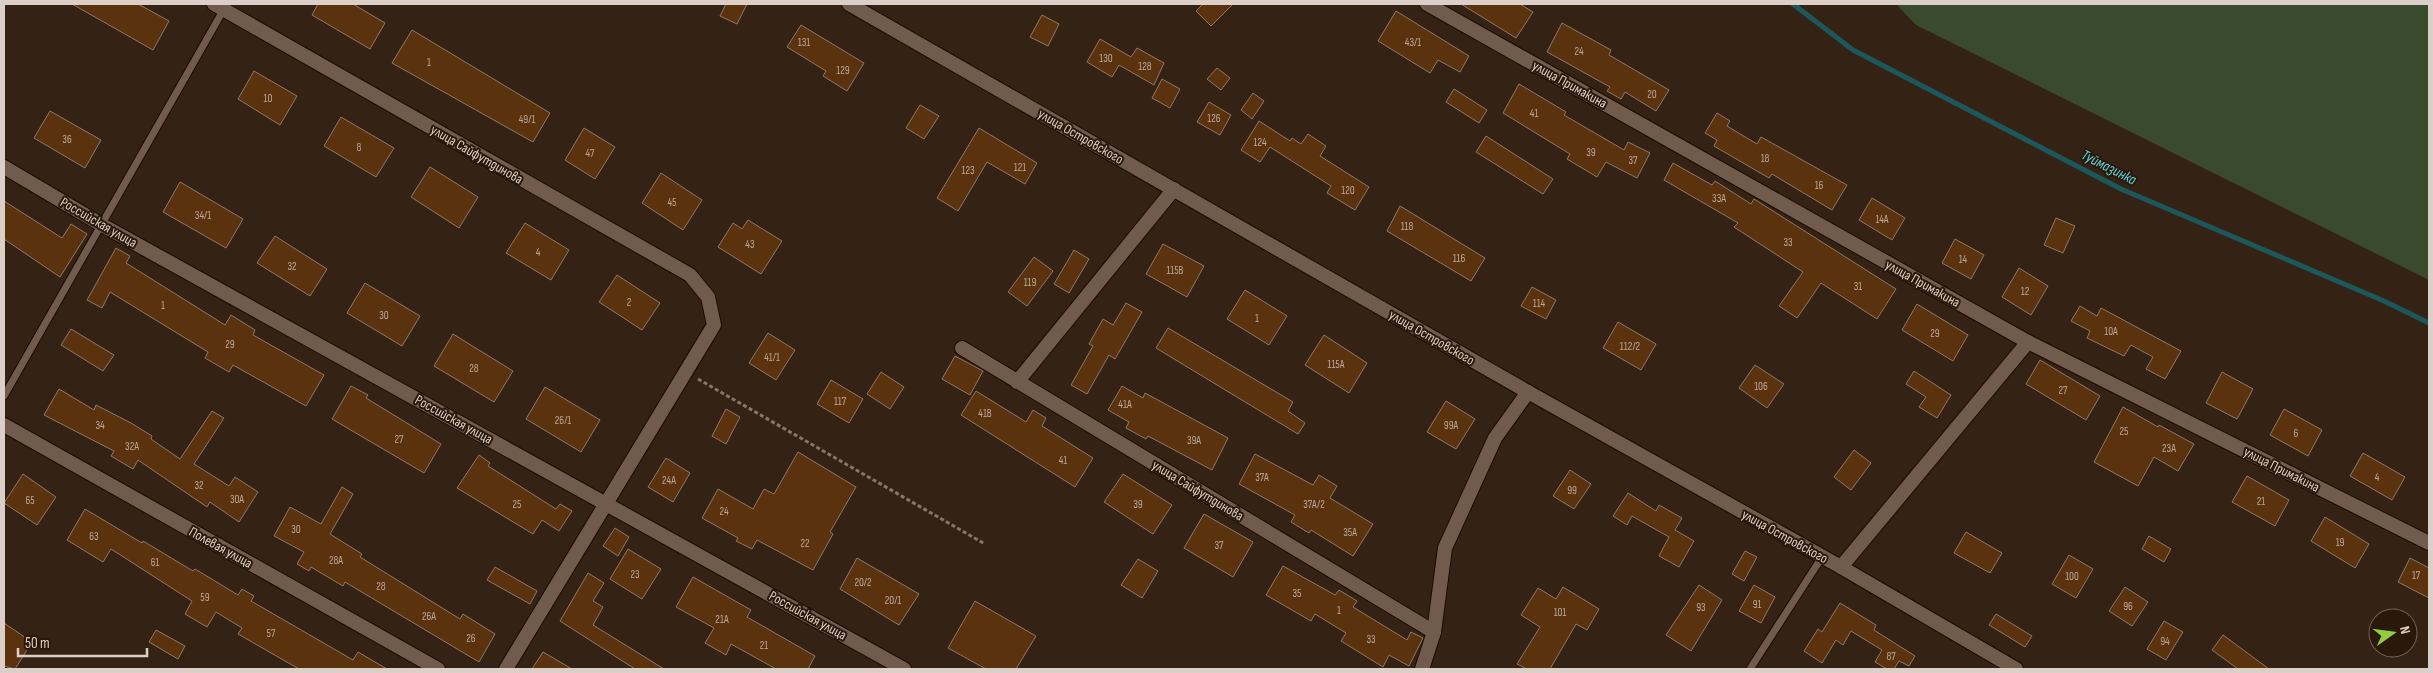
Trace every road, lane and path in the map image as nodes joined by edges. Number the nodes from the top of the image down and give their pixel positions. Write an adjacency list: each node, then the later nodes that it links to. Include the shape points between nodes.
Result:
1 (849, 4): 5 (street, улица Островского)
2 (1427, 4): 7 (street, улица Примакина)
3 (219, 7): 6 (lane); 9 (street, улица Сайфутдинова, via 690,276 708,297 714,325)
4 (4, 168): 6 (street, Российская улица)
5 (1174, 189): 10 (street); 11 (street, улица Островского)
6 (102, 225): 12 (lane); 14 (street, Российская улица)
7 (2028, 342): 15 (street, улица Примакина); 18 (street)
8 (962, 348): 10 (street, улица Сайфутдинова)
9 (687, 373): 14 (street); 16 (path)
10 (1018, 382): 19 (street, улица Сайфутдинова)
11 (1528, 392): 17 (street, улица Островского); 19 (street, via 1495,438 1445,548)
12 (4, 396)
13 (4, 425): 20 (street, Полевая улица)
14 (606, 503): 21 (street); 22 (street, Российская улица)
15 (2429, 543)
16 (985, 544)
17 (1822, 557): 18 (street, улица Островского); 24 (lane)
18 (1841, 567): 25 (street, улица Островского)
19 (1434, 632): 23 (street)
20 (438, 669)
21 (506, 669)
22 (904, 669)
23 (1422, 669)
24 (1750, 669)
25 (2016, 669)

